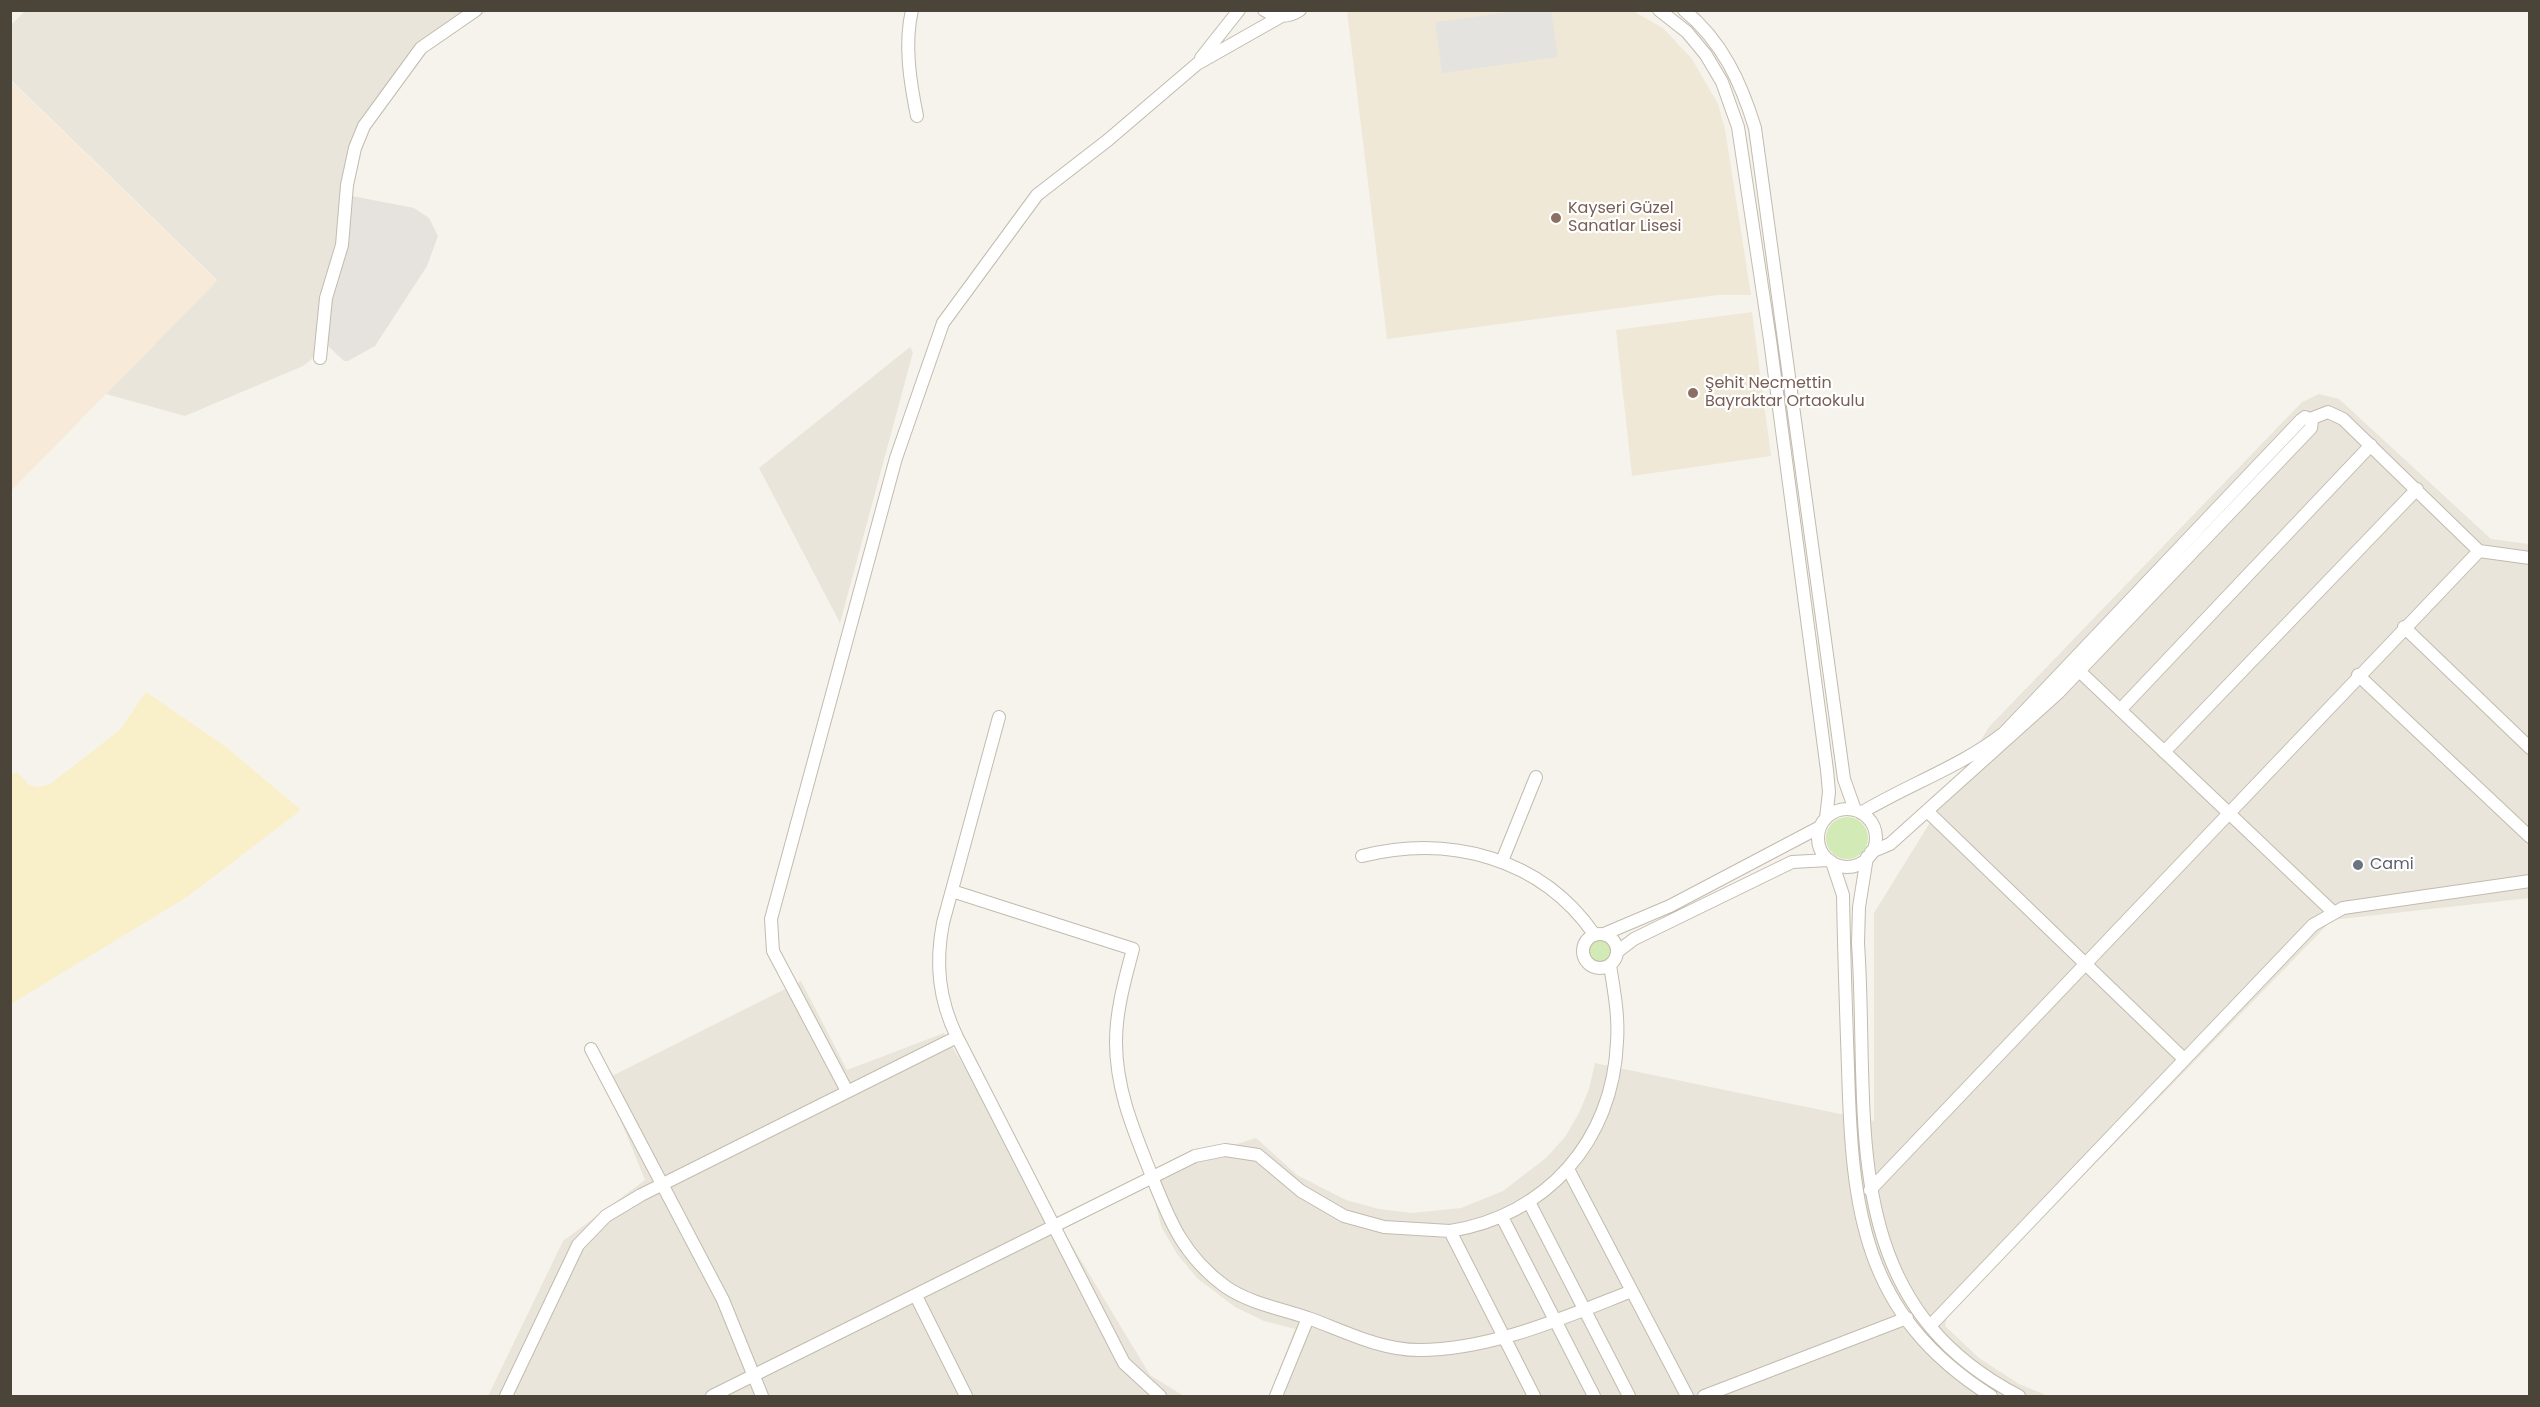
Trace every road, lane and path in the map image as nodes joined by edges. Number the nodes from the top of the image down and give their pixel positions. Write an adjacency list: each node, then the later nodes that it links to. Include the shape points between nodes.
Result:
1 (476, 10): 11 (street, via 421,48 364,126 347,185 342,245 326,298)
2 (912, 10): 10 (street, via 909,68)
3 (1239, 10): 9 (street)
4 (1264, 10): 8 (street)
5 (1300, 10): 8 (street)
6 (1659, 10): 29 (street, via 1687,32 1715,68 1738,127 1827,770 1829,792)
7 (1684, 10): 27 (street, via 1726,57 1755,128 1844,779)
8 (1280, 17): 9 (street)
9 (1197, 64): 45 (street, via 1037,195 943,323 896,458 771,919 776,959)
10 (916, 116)
11 (320, 358)
12 (2308, 422): 13 (street, via 2324,412 2338,415); 18 (street); 19 (street)
13 (2371, 445): 14 (street); 21 (street)
14 (2417, 489): 15 (street); 24 (street)
15 (2479, 551): 16 (street); 17 (street)
16 (2529, 558)
17 (2404, 627): 20 (street); 23 (street)
18 (2069, 662): 19 (street); 27 (street, via 1995,740)
19 (2079, 671): 21 (street); 26 (street)
20 (2358, 675): 28 (street); 30 (street)
21 (2120, 710): 24 (street)
22 (999, 717): 36 (street)
23 (2529, 748)
24 (2164, 752): 28 (street)
25 (1536, 777): 33 (street)
26 (1927, 811): 31 (street, via 1890,844); 40 (street)
27 (1858, 812): 29 (street, via 1842,809); 31 (street, via 1874,827 1875,840)
28 (2229, 813): 37 (street); 40 (street)
29 (1823, 823): 34 (street, via 1820,848); 38 (street, via 1670,906)
30 (2529, 837)
31 (1869, 855): 34 (street, via 1851,866); 49 (street, via 1859,907 1858,943)
32 (1362, 856): 33 (street, via 1431,847 1467,851)
33 (1502, 861): 38 (street, via 1554,890)
34 (1830, 861): 39 (street, via 1792,862 1634,939); 58 (street, via 1843,895 1855,1188 1871,1254)
35 (2529, 881): 37 (street)
36 (952, 891): 42 (street, via 940,941 939,974 944,1004); 47 (street, via 1133,949 1118,1011 1116,1057 1124,1106)
37 (2332, 912): 44 (street, via 2313,925)
38 (1599, 934): 39 (street, via 1616,943); 41 (street, via 1584,944 1585,959 1596,968)
39 (1617, 952): 41 (street)
40 (2084, 962): 44 (street); 49 (street)
41 (1610, 965): 46 (street, via 1617,1023 1613,1079 1600,1118)
42 (957, 1037): 45 (street); 52 (street)
43 (591, 1049): 48 (street)
44 (2184, 1059): 60 (street)
45 (847, 1091): 48 (street)
46 (1568, 1170): 50 (street); 54 (street)
47 (1152, 1177): 52 (street); 53 (street, via 1205,1153 1244,1151 1265,1158 1301,1191 1344,1216 1400,1229); 57 (street, via 1175,1232 1214,1277 1238,1294)
48 (664, 1185): 62 (street, via 734,1324); 63 (street, via 614,1210 578,1245)
49 (1870, 1190): 60 (street, via 1892,1266)
50 (1529, 1202): 51 (street); 56 (street)
51 (1502, 1217): 53 (street); 59 (street)
52 (1054, 1226): 55 (street); 67 (street, via 1124,1363)
53 (1450, 1231): 61 (street)
54 (1632, 1292): 56 (street); 72 (street)
55 (916, 1296): 62 (street); 66 (street)
56 (1584, 1309): 59 (street); 71 (street)
57 (1308, 1318): 61 (street, via 1400,1349 1447,1349); 68 (street)
58 (1907, 1318): 73 (street); 74 (street, via 1950,1366)
59 (1555, 1320): 61 (street); 70 (street)
60 (1931, 1325): 75 (street, via 1968,1362)
61 (1503, 1336): 69 (street)
62 (756, 1377): 64 (street); 65 (street)
63 (506, 1396)
64 (712, 1396)
65 (762, 1396)
66 (966, 1396)
67 (1160, 1396)
68 (1276, 1396)
69 (1534, 1396)
70 (1594, 1396)
71 (1629, 1396)
72 (1687, 1396)
73 (1704, 1396)
74 (1991, 1396)
75 (2019, 1396)

